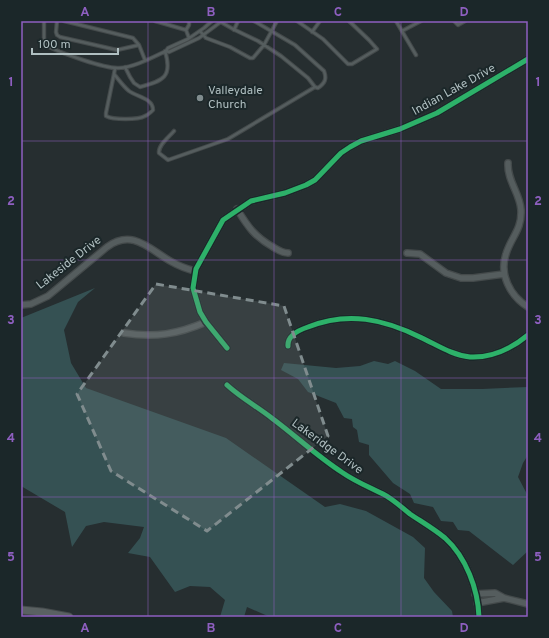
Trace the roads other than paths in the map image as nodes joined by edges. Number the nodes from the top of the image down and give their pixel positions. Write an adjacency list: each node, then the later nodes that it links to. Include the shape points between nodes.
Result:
1 (44, 21): 33 (lane, via 44,38 47,46 105,67)
2 (57, 21): 26 (lane, via 56,32 60,37 117,50)
3 (64, 21): 26 (lane, via 133,38)
4 (155, 21): 18 (lane)
5 (189, 21): 18 (lane)
6 (212, 21): 20 (lane)
7 (238, 21): 19 (lane)
8 (254, 21): 21 (lane)
9 (278, 21): 21 (lane)
10 (297, 21): 23 (lane)
11 (320, 21): 23 (lane)
12 (349, 21): 23 (lane, via 377,49 352,64 348,64 323,39)
13 (396, 21): 22 (lane)
14 (421, 21): 22 (lane)
15 (454, 21): 16 (lane, via 458,24)
16 (464, 21)
17 (221, 22): 19 (lane); 24 (lane)
18 (186, 30): 25 (lane)
19 (234, 30): 27 (lane)
20 (200, 31): 24 (lane); 25 (lane)
21 (272, 31): 27 (lane); 35 (lane, via 295,45 324,71 326,80 318,88)
22 (402, 31): 29 (lane)
23 (312, 32)
24 (203, 35): 27 (lane, via 250,58 257,55); 28 (lane, via 169,52)
25 (189, 38): 28 (lane)
26 (138, 44): 31 (lane)
27 (264, 45): 35 (lane, via 296,67)
28 (166, 51): 31 (lane); 32 (lane, via 168,73 148,85 140,87 134,83)
29 (416, 55)
30 (528, 59): 38 (street, Indian Lake Drive, via 438,113 400,130 361,141 350,147 340,153 315,180 306,185 251,201)
31 (146, 60): 32 (lane)
32 (125, 67): 33 (lane)
33 (115, 68): 34 (lane)
34 (114, 74): 34 (lane, via 106,116 140,118 153,110 148,100 130,91)
35 (315, 87): 36 (lane, via 228,139 168,160 159,153 159,150)
36 (174, 131)
37 (508, 163): 42 (street, via 508,174 519,198 521,215 517,233 505,255)
38 (237, 209): 39 (street, via 255,236 283,253); 41 (street, Indian Lake Drive, via 218,227)
39 (288, 253)
40 (407, 253): 42 (street, via 420,254 446,273 461,278)
41 (195, 271): 43 (street, Lakeside Drive, via 173,263 142,243 122,240 107,247 48,296); 45 (street, Indian Lake Drive, via 193,288 200,312)
42 (504, 274): 44 (street, via 514,295)
43 (21, 305)
44 (528, 307)
45 (206, 322): 46 (street, via 169,334); 49 (street, Indian Lake Drive)
46 (124, 333)
47 (528, 335): 48 (street, via 503,351 470,357 452,353 391,325 349,318 327,321 302,329 291,336)
48 (288, 346)
49 (227, 348)
50 (227, 386): 51 (street, Lakeridge Drive, via 336,468 360,484 384,494 446,539 464,562)
51 (475, 594): 52 (street, via 495,593); 53 (street, Lakeridge Drive)
52 (504, 598): 53 (street); 54 (street)
53 (477, 603): 57 (street, Lakeridge Drive)
54 (528, 604)
55 (21, 610): 56 (street)
56 (69, 617)
57 (479, 617)

